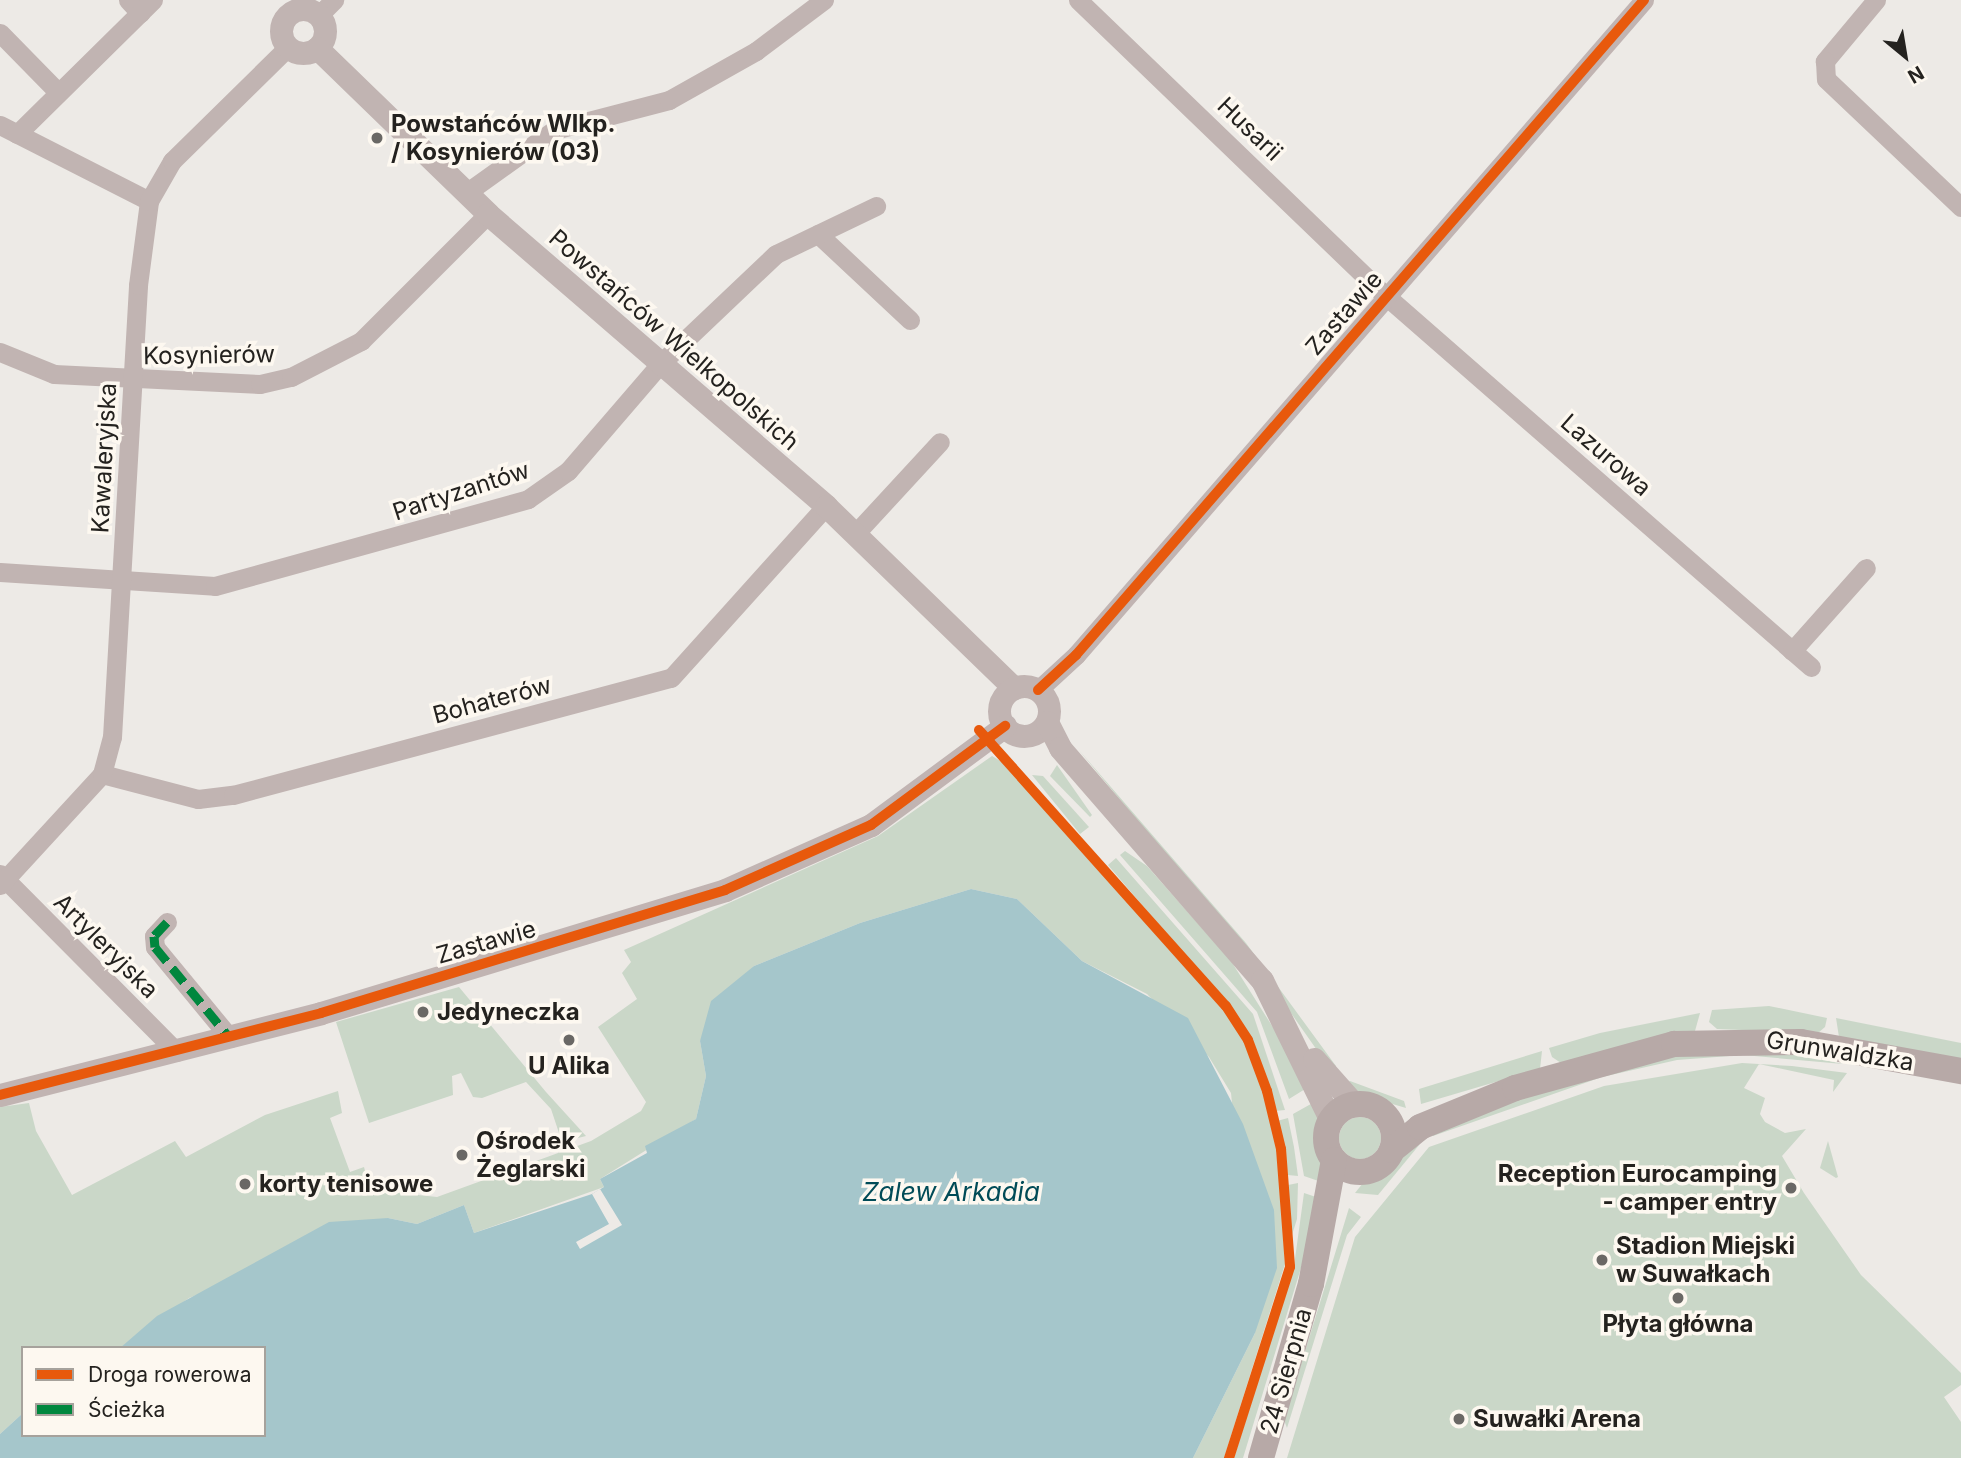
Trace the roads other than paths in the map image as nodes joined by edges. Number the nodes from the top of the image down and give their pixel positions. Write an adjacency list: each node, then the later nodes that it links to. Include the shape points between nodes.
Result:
1 (824, 0): 13 (street, via 757,51 670,100 554,130)
2 (1077, 0): 19 (street, Husarii)
3 (1644, 0): 19 (street, Zastawie)
4 (1876, 0): 16 (street, via 1825,61 1826,79)
5 (140, 4): 11 (street)
6 (279, 8): 7 (street); 9 (street)
7 (326, 8): 10 (street, via 325,32)
8 (0, 33): 11 (street)
9 (288, 47): 10 (street, via 303,53); 14 (street, Kawaleryjska, via 172,161)
10 (317, 48): 13 (street, Powstańców Wielkopolskich)
11 (56, 90): 12 (street)
12 (9, 130): 14 (street)
13 (466, 193): 17 (street, Powstańców Wielkopolskich)
14 (149, 201): 23 (street, Kawaleryjska)
15 (876, 206): 18 (street, Partyzantów)
16 (1961, 207)
17 (488, 214): 22 (street, Powstańców Wielkopolskich); 23 (street, Kosynierów, via 361,341 327,363 260,384)
18 (818, 234): 20 (street); 22 (street, Partyzantów, via 776,254)
19 (1387, 296): 30 (street, Lazurowa); 33 (street, Zastawie, via 1076,655)
20 (910, 320)
21 (0, 352): 23 (street, Kosynierów, via 54,374)
22 (661, 363): 25 (street, Powstańców Wielkopolskich); 29 (street, Partyzantów, via 568,471 528,499 252,580 215,586)
23 (132, 381): 29 (street, Kawaleryjska)
24 (940, 442): 26 (street)
25 (825, 506): 26 (street, Powstańców Wielkopolskich); 34 (street, Bohaterów, via 671,678 233,795 198,799)
26 (855, 534): 32 (street, Powstańców Wielkopolskich)
27 (1866, 568): 30 (street)
28 (0, 572): 29 (street, Partyzantów)
29 (122, 584): 34 (street, Kawaleryjska, via 112,737)
30 (1792, 651): 31 (street, Lazurowa)
31 (1811, 667)
32 (1008, 694): 33 (street); 33 (street)
33 (1030, 717): 37 (street, via 1243,956); 38 (street, Zastawie, via 871,825 725,890)
34 (102, 774): 35 (street, Kawaleryjska)
35 (2, 879): 39 (street, Artyleryjska)
36 (167, 922): 38 (street, via 154,936 155,947)
37 (1294, 1035): 43 (street); 45 (street)
38 (230, 1038): 39 (street, Zastawie)
39 (177, 1052): 42 (street, Zastawie)
40 (1961, 1071): 41 (main road, Grunwaldzka, via 1801,1042 1718,1039 1623,1055)
41 (1515, 1088): 44 (main road, Grunwaldzka); 46 (main road, Grunwaldzka, via 1420,1128)
42 (0, 1096)
43 (1355, 1105): 44 (main road); 45 (main road)
44 (1382, 1113): 46 (main road, via 1392,1129)
45 (1331, 1121): 47 (main road, via 1326,1137)
46 (1392, 1150): 48 (main road)
47 (1334, 1160): 48 (main road, via 1348,1170); 49 (main road, 24 Sierpnia)
48 (1369, 1171): 49 (main road, 24 Sierpnia, via 1348,1197)
49 (1311, 1284): 50 (main road, 24 Sierpnia)
50 (1261, 1458)

